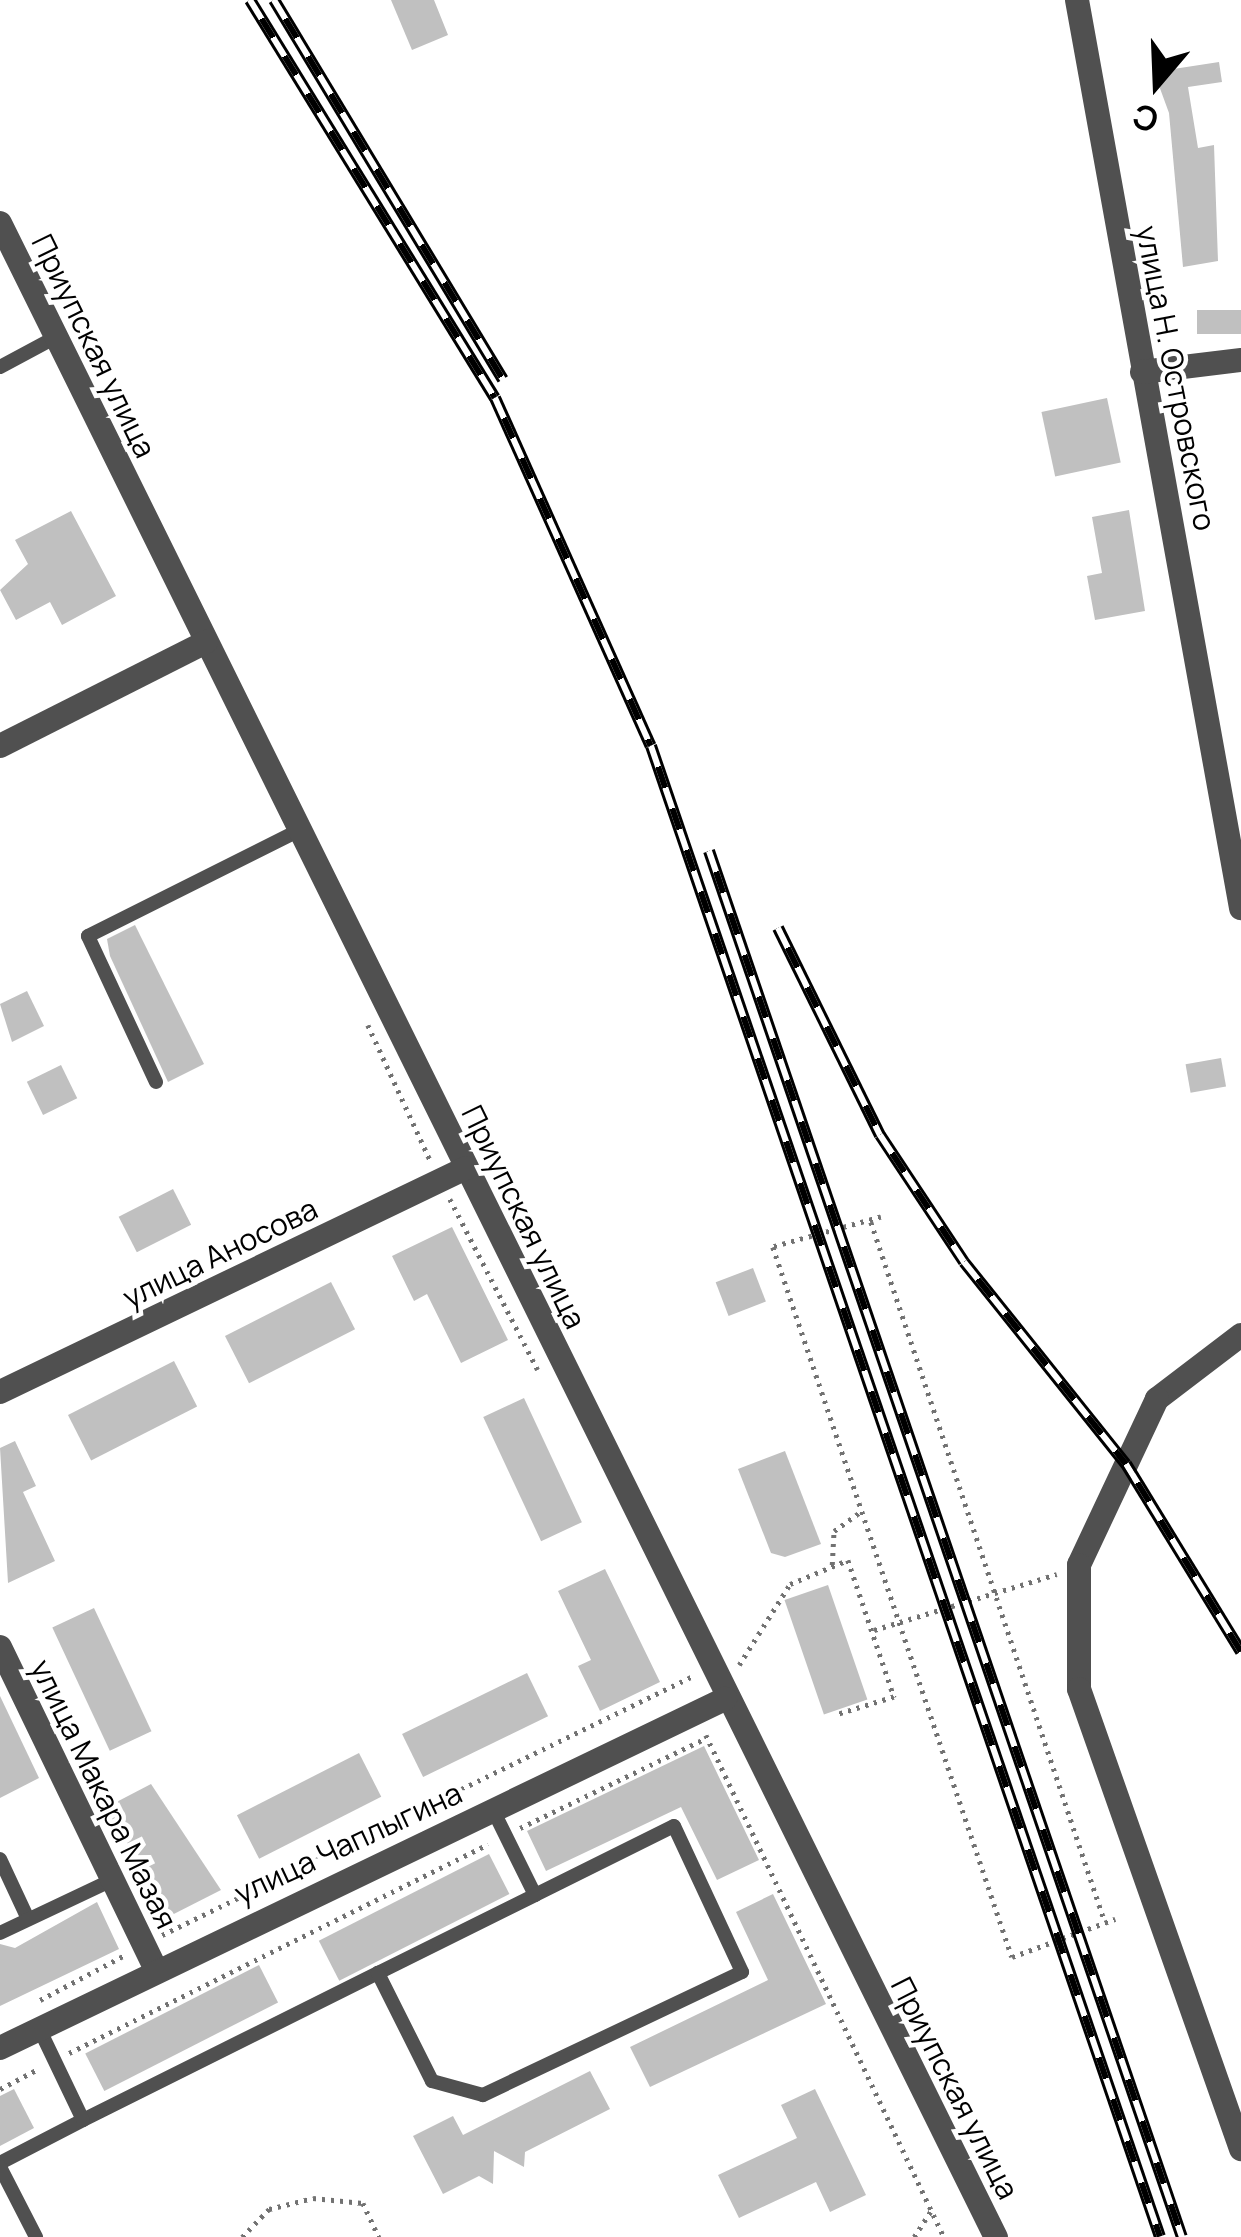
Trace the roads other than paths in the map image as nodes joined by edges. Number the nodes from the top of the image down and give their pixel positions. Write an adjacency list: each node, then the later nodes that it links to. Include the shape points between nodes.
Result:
1 (1077, 0): 6 (street, улица Н. Островского)
2 (0, 223): 3 (street, Приупская улица)
3 (56, 337): 5 (lane); 7 (street, Приупская улица)
4 (1241, 360): 6 (street)
5 (0, 367)
6 (1142, 372): 10 (street, улица Н. Островского)
7 (206, 642): 8 (street); 9 (street, Приупская улица)
8 (0, 746)
9 (300, 830): 11 (lane, via 88,936); 12 (street, Приупская улица)
10 (1241, 908)
11 (156, 1082)
12 (466, 1168): 14 (street, улица Аносова); 16 (street, Приупская улица)
13 (1241, 1336): 28 (street, via 1156,1399 1079,1565 1079,1689)
14 (0, 1392)
15 (0, 1647): 19 (street, улица Макара Мазая)
16 (718, 1702): 17 (street, улица Чаплыгина); 31 (street, Приупская улица)
17 (492, 1808): 20 (lane); 23 (street, улица Чаплыгина)
18 (0, 1859): 21 (lane)
19 (113, 1879): 21 (lane); 23 (street, улица Макара Мазая)
20 (535, 1895): 24 (lane); 24 (lane, via 674,1826 742,1972 483,2095 432,2081)
21 (28, 1919): 22 (lane)
22 (0, 1933)
23 (149, 1956): 25 (street, улица Чаплыгина)
24 (377, 1973): 27 (lane)
25 (30, 2019): 26 (street, улица Чаплыгина); 27 (lane)
26 (0, 2048)
27 (83, 2120): 29 (lane)
28 (1241, 2149)
29 (0, 2165): 30 (lane)
30 (36, 2237)
31 (996, 2237)

